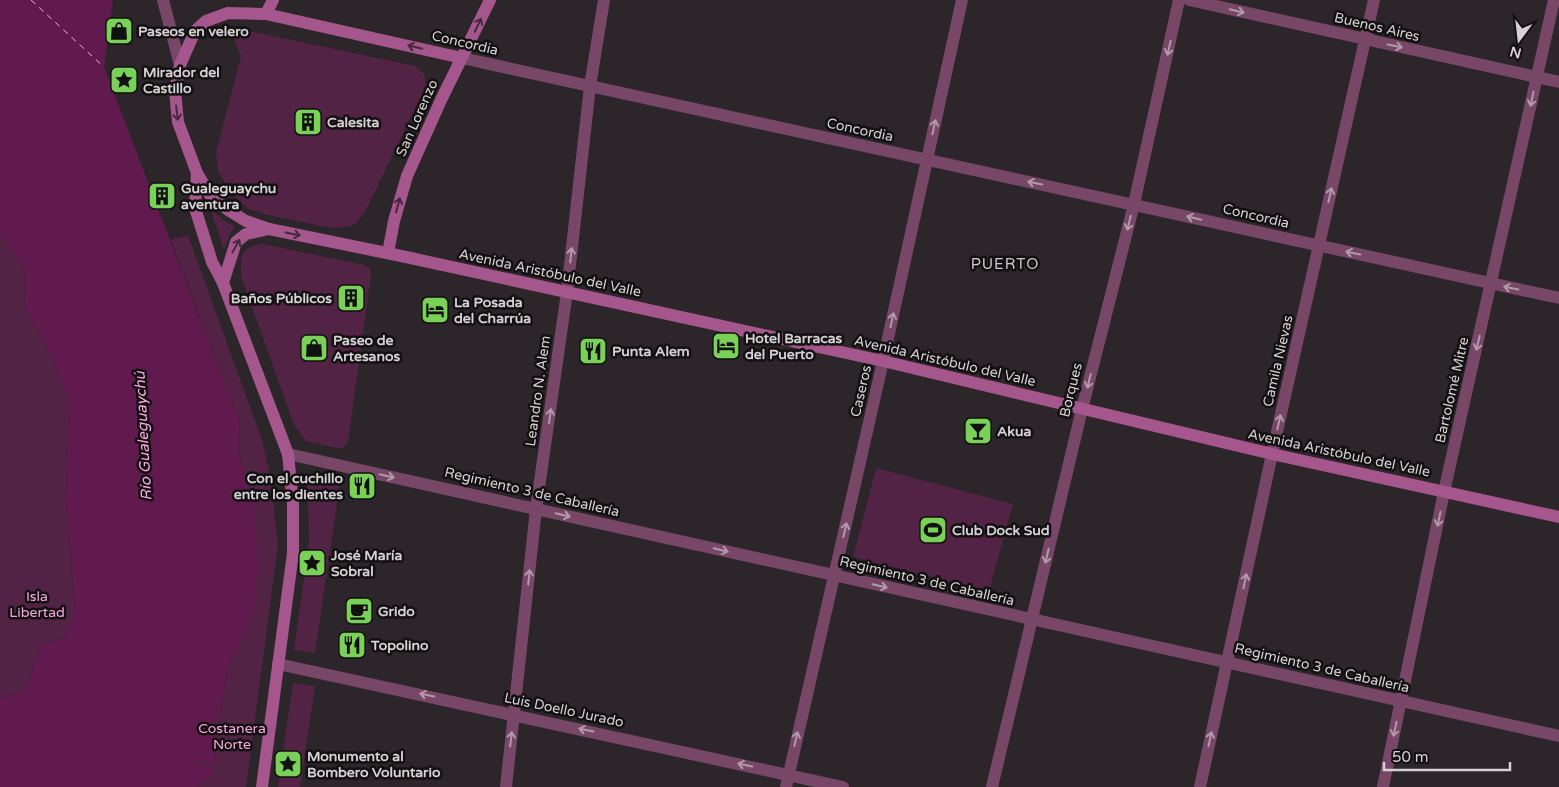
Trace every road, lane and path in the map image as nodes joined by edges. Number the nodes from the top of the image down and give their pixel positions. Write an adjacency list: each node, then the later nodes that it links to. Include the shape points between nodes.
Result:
1 (163, 0): 13 (street)
2 (273, 0): 10 (main road)
3 (490, 0): 12 (main road, San Lorenzo, one-way to 3)
4 (604, 0): 16 (street, Leandro N. Alem)
5 (962, 0): 17 (street, Caseros, one-way to 5)
6 (1179, 0): 19 (street, Borques, one-way to 19)
7 (1189, 0): 11 (street, Buenos Aires, one-way to 11)
8 (1374, 0): 11 (street, Camila Nievas)
9 (1554, 0): 14 (street, Bartolomé Mitre)
10 (266, 14): 12 (main road, Concordia, one-way to 10); 13 (main road, Concordia, via 228,13 206,21 196,31)
11 (1365, 40): 14 (street, Buenos Aires, one-way to 14); 21 (street, Camila Nievas, one-way to 11)
12 (462, 58): 16 (street, Concordia); 22 (main road, San Lorenzo, one-way to 12, via 407,176)
13 (180, 65): 18 (main road, Concordia, one-way to 18, via 175,91 178,122)
14 (1537, 77): 15 (street, Buenos Aires); 24 (street, Bartolomé Mitre, one-way to 24)
15 (1559, 82)
16 (590, 86): 17 (street, Concordia); 25 (street, Leandro N. Alem, one-way to 16)
17 (927, 160): 19 (street, Concordia, one-way to 17); 27 (street, Caseros, one-way to 17)
18 (197, 173): 20 (main road, Avenida Aristóbulo del Valle, via 210,195 228,210); 23 (main road, via 195,208 212,262)
19 (1134, 204): 21 (street, Concordia, one-way to 19); 28 (street, Borques, one-way to 28)
20 (269, 229): 22 (main road, Avenida Aristóbulo del Valle, one-way to 22); 23 (main road, one-way to 20, via 236,242 246,234)
21 (1319, 246): 24 (street, Concordia, one-way to 21); 30 (street, Camila Nievas, one-way to 21)
22 (388, 253): 25 (main road, Avenida Aristóbulo del Valle)
23 (223, 283): 29 (main road)
24 (1491, 284): 26 (street, Concordia, one-way to 24); 31 (street, Bartolomé Mitre, one-way to 31)
25 (567, 292): 27 (main road, Avenida Aristóbulo del Valle); 32 (street, Leandro N. Alem, one-way to 25)
26 (1559, 298)
27 (883, 361): 28 (main road, Avenida Aristóbulo del Valle); 34 (street, Caseros, one-way to 27)
28 (1082, 410): 30 (main road, Avenida Aristóbulo del Valle); 35 (street, Borques, one-way to 35)
29 (288, 454): 32 (street, Regimiento 3 de Caballería, one-way to 32); 37 (main road, via 293,553)
30 (1272, 454): 31 (main road, Avenida Aristóbulo del Valle); 36 (street, Camila Nievas, one-way to 30)
31 (1444, 492): 33 (main road, Avenida Aristóbulo del Valle); 38 (street, Bartolomé Mitre, one-way to 38)
32 (536, 509): 34 (street, Regimiento 3 de Caballería, one-way to 34); 39 (street, Leandro N. Alem, one-way to 32)
33 (1559, 517)
34 (834, 575): 35 (street, Regimiento 3 de Caballería, one-way to 35); 41 (street, Caseros, one-way to 34)
35 (1031, 620): 36 (street, Regimiento 3 de Caballería); 45 (street, Borques)
36 (1227, 662): 38 (street, Regimiento 3 de Caballería); 46 (street, Camila Nievas, one-way to 36)
37 (278, 664): 39 (street, Luis Doello Jurado, one-way to 37); 42 (main road)
38 (1401, 701): 40 (street, Regimiento 3 de Caballería); 47 (street, Bartolomé Mitre, one-way to 47)
39 (514, 714): 41 (street, Luis Doello Jurado, one-way to 39); 43 (street, Leandro N. Alem, one-way to 39)
40 (1559, 736)
41 (787, 781): 44 (street, Luis Doello Jurado)
42 (262, 787)
43 (506, 787)
44 (843, 787)
45 (992, 787)
46 (1200, 787)
47 (1383, 787)

